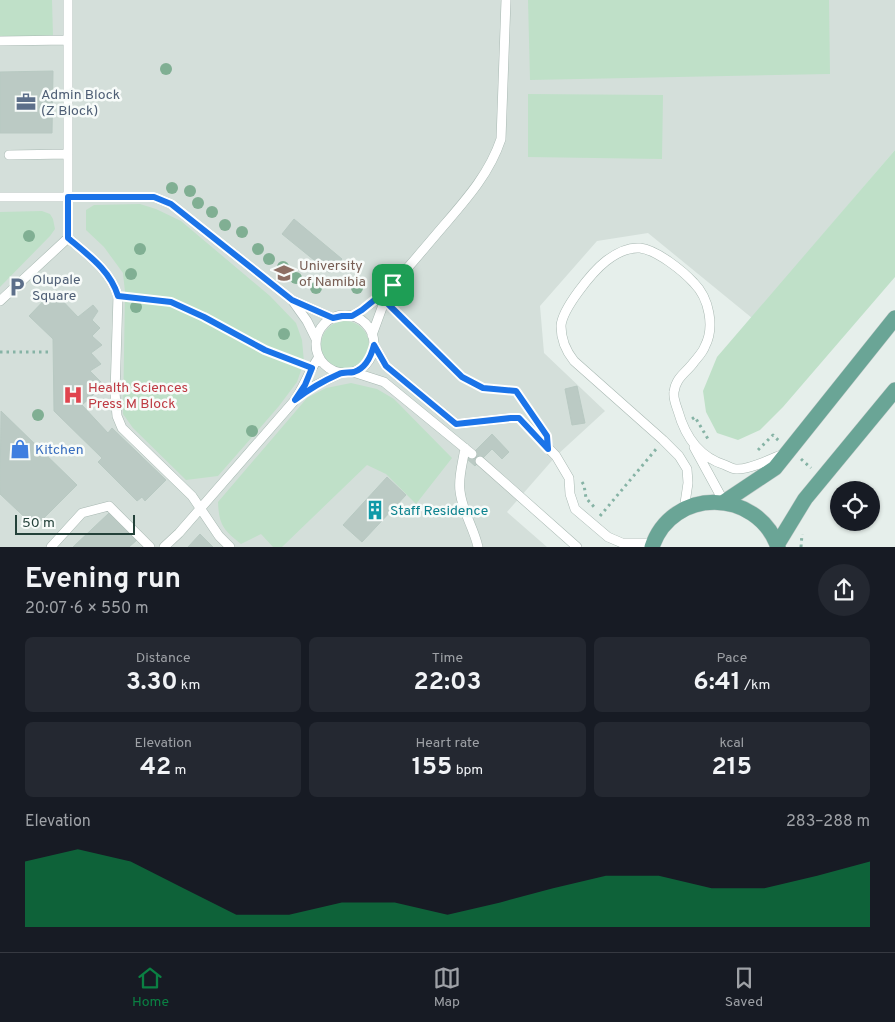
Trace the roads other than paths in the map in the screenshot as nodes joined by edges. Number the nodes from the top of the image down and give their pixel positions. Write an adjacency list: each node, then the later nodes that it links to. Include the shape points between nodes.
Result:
1 (68, 0): 3 (lane)
2 (506, 0): 10 (lane, via 501,139 495,156 470,195)
3 (68, 40): 4 (lane); 5 (lane)
4 (0, 41)
5 (68, 154): 6 (lane); 8 (lane)
6 (9, 155)
7 (0, 197): 8 (lane)
8 (68, 197): 9 (lane); 11 (lane, via 154,197 171,204)
9 (68, 238): 12 (lane); 27 (lane, via 102,268 114,283 118,296 115,393 117,416 122,428 192,496)
10 (393, 285): 13 (lane); 17 (lane)
11 (292, 300): 14 (lane); 16 (lane)
12 (0, 302)
13 (352, 316): 14 (lane); 17 (lane, via 368,327)
14 (333, 318): 16 (lane, via 319,330)
15 (895, 318): 24 (main road)
16 (316, 339): 18 (lane)
17 (373, 340): 19 (lane, via 372,354 367,363); 29 (lane, via 386,366 456,424 519,418 556,456 569,478 575,509 608,537 622,543)
18 (319, 358): 20 (lane, via 324,365); 22 (lane)
19 (352, 372): 20 (lane); 35 (lane, via 384,382 469,451 460,477 460,491)
20 (341, 373): 22 (lane, via 310,388)
21 (895, 390): 30 (main road, via 805,499)
22 (295, 400): 27 (lane)
23 (690, 441): 24 (lane, via 712,461 736,469 763,463); 26 (lane); 28 (lane, via 673,395 676,381 706,346 710,317 704,297 685,274 656,254 641,248 616,254 605,262 571,302 561,326 563,339 567,352 579,366 679,456 686,469 688,483)
24 (788, 452): 26 (main road, via 775,468)
25 (480, 461): 36 (lane)
26 (724, 502): 28 (main road, via 707,502); 30 (main road, via 759,518)
27 (200, 509): 33 (lane); 34 (lane, via 218,536)
28 (684, 510): 29 (main road, via 664,525)
29 (653, 545)
30 (777, 546)
31 (51, 547): 32 (lane, via 82,513 109,506)
32 (150, 547)
33 (164, 547)
34 (230, 547)
35 (478, 547)
36 (577, 547)

